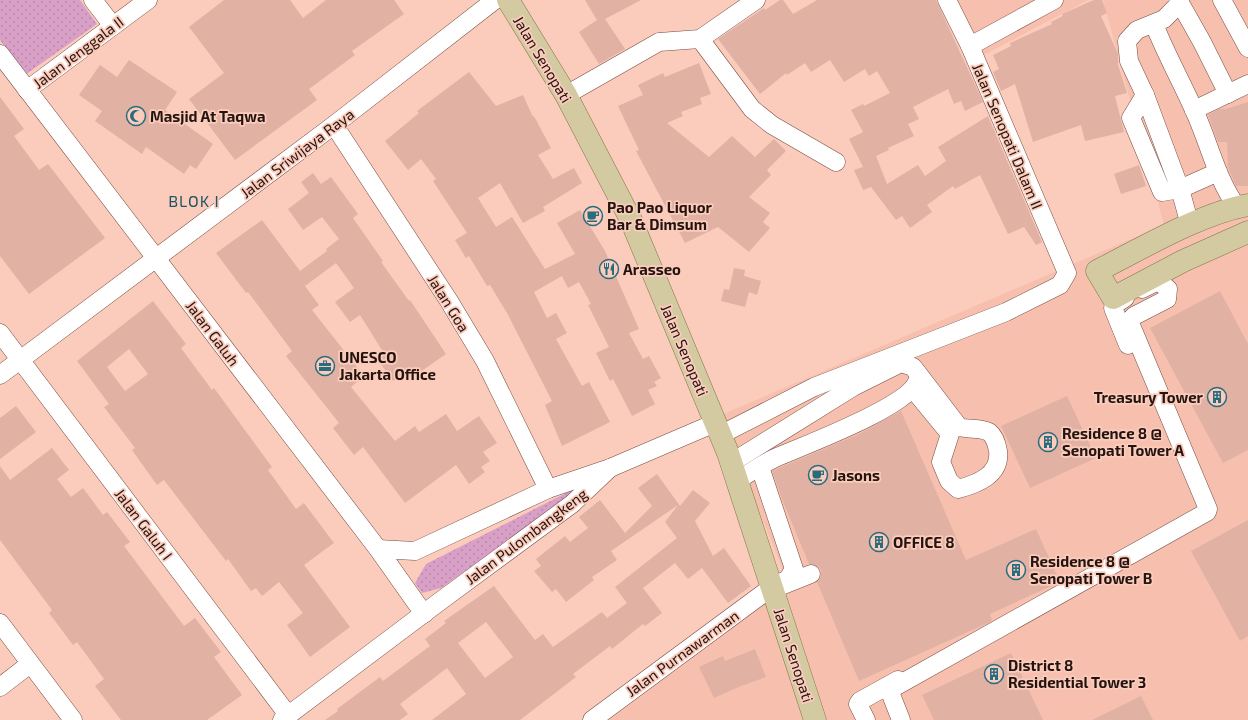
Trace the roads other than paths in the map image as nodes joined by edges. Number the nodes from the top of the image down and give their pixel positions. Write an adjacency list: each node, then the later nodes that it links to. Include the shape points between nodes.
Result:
1 (93, 0): 11 (street)
2 (148, 0): 11 (street, Jalan Jenggala II)
3 (494, 0): 21 (street, Jalan Sriwijaya Raya)
4 (508, 0): 19 (main road, Jalan Senopati)
5 (947, 0): 13 (street, Jalan Senopati Dalam II)
6 (1054, 0): 13 (street)
7 (1222, 0): 14 (street)
8 (1179, 2): 10 (street, via 1172,13); 18 (street)
9 (746, 3): 12 (street)
10 (1154, 24): 20 (street, via 1167,58); 24 (street, via 1137,30 1127,41 1130,61)
11 (113, 26): 17 (street, Jalan Jenggala II)
12 (700, 40): 19 (street, via 659,42); 22 (street, via 752,109 772,125)
13 (970, 46): 30 (street, Jalan Senopati Dalam II)
14 (1248, 48)
15 (0, 54): 17 (street, Jalan Galuh)
16 (1248, 84): 18 (street)
17 (27, 90): 29 (street, Jalan Galuh)
18 (1228, 94): 20 (street)
19 (566, 95): 37 (main road, Jalan Senopati, via 631,220)
20 (1194, 110): 23 (street)
21 (334, 125): 29 (street, Jalan Sriwijaya Raya); 41 (street, Jalan Goa, via 449,301 485,361)
22 (836, 162)
23 (1218, 172): 24 (street); 25 (street, via 1225,191)
24 (1180, 189): 26 (street)
25 (1242, 206): 26 (main road)
26 (1190, 225): 28 (main road); 31 (main road, via 1097,271)
27 (1248, 232): 28 (main road)
28 (1199, 254): 31 (main road)
29 (157, 259): 33 (street, Jalan Sriwijaya Raya); 43 (street, Jalan Galuh)
30 (1067, 273): 37 (street, Jalan Pulombangkeng, via 1060,285 1006,312 814,387)
31 (1122, 293): 42 (street, via 1125,298 1114,305 1114,313); 42 (street, via 1135,294 1158,281 1168,289 1167,299 1134,316 1130,323 1208,509)
32 (0, 333): 33 (street, Jalan Galuh I)
33 (21, 360): 35 (street, Jalan Sriwijaya Raya); 52 (street, Jalan Galuh I)
34 (913, 367): 36 (street, via 918,381); 36 (street, via 959,427 967,430 982,429 990,433 997,444 999,460 990,476 976,485 958,489 949,481 941,462 950,434); 39 (street, via 901,363 853,387)
35 (0, 375)
36 (913, 389): 38 (street, via 881,411)
37 (718, 429): 39 (main road, Jalan Senopati); 40 (street, Jalan Pulombangkeng, via 610,468)
38 (760, 467): 39 (street); 46 (street, Jalan Purnawarman, via 804,569)
39 (734, 471): 46 (main road, Jalan Senopati)
40 (585, 483): 41 (street, Jalan Pulombangkeng); 47 (street, Jalan Pulombangkeng, via 572,504)
41 (548, 489): 44 (street, Jalan Pulombangkeng)
42 (1203, 513): 56 (street, via 860,701 858,704); 57 (street, via 893,688 890,698)
43 (378, 549): 44 (street, Jalan Pulombangkeng); 45 (street, Jalan Galuh)
44 (415, 551): 45 (street, via 404,567)
45 (405, 587): 47 (street, via 420,600); 48 (street, Jalan Galuh)
46 (773, 588): 54 (street, Jalan Purnawarman); 55 (main road, Jalan Senopati)
47 (439, 602): 48 (street, Jalan Pulombangkeng)
48 (424, 614): 52 (street, Jalan Pulombangkeng)
49 (0, 623): 50 (street)
50 (30, 664): 51 (street); 53 (street)
51 (0, 687)
52 (285, 718)
53 (72, 720)
54 (592, 720)
55 (815, 720)
56 (866, 720)
57 (901, 720)

